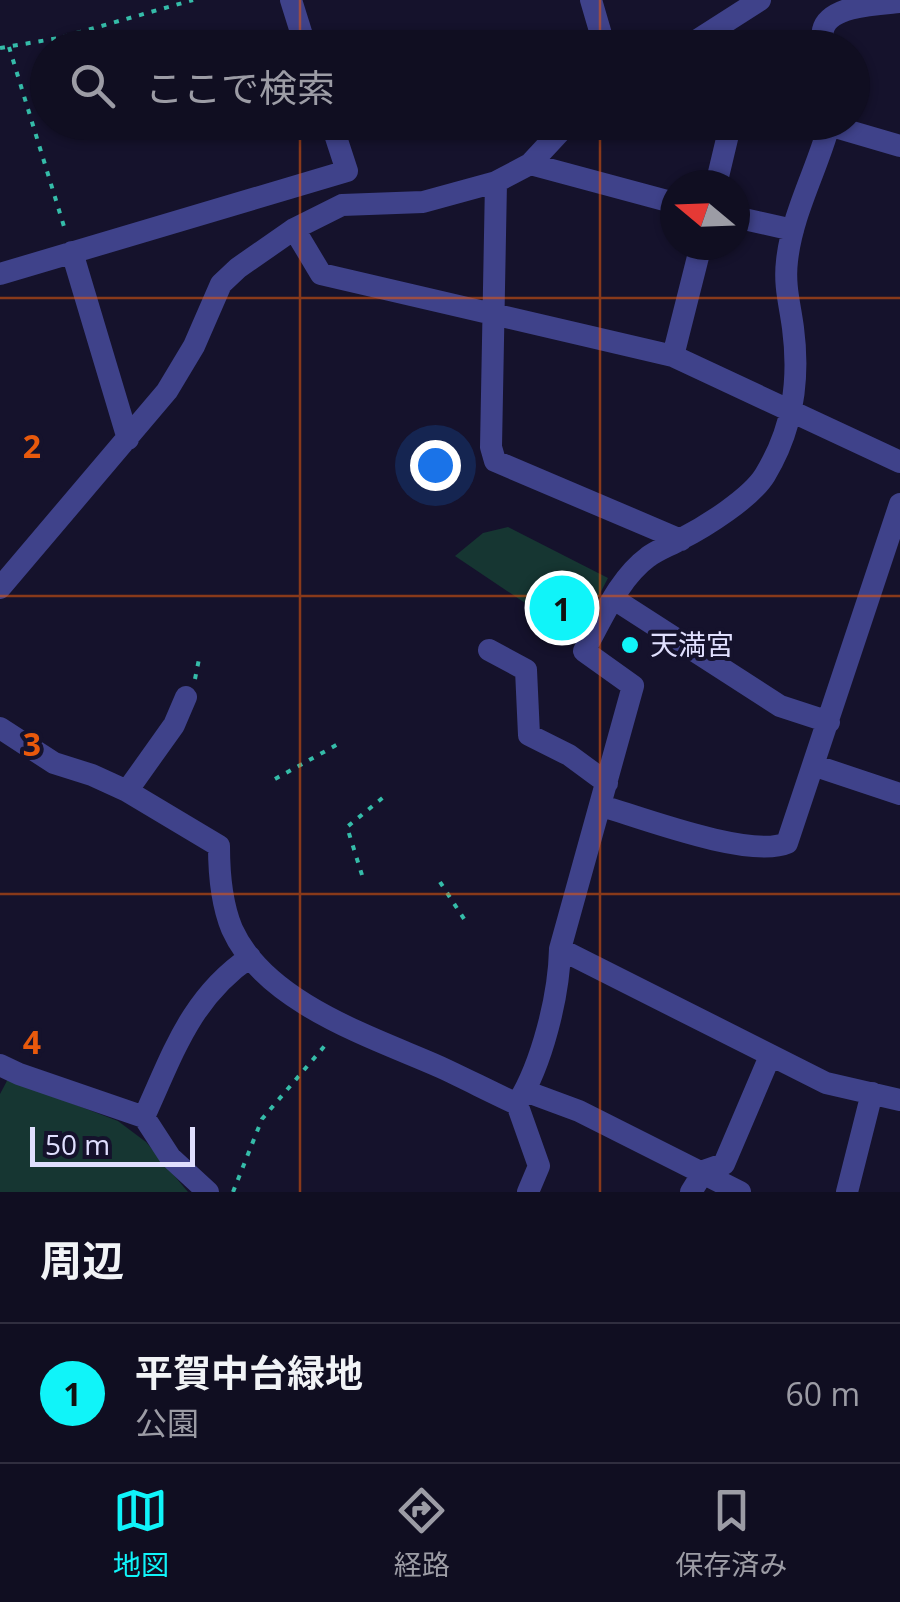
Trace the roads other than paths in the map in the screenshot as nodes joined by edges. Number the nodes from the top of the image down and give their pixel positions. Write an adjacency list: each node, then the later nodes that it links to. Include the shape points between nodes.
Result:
1 (291, 0): 5 (street)
2 (590, 0): 6 (street)
3 (900, 2): 8 (street, via 865,4 831,17)
4 (749, 4): 7 (street)
5 (300, 30)
6 (599, 30)
7 (711, 30)
8 (824, 30)
9 (870, 137): 14 (street)
10 (337, 140): 17 (street)
11 (552, 140): 15 (street)
12 (727, 140): 16 (street)
13 (821, 140): 23 (street)
14 (900, 146)
15 (530, 164): 18 (street); 19 (street)
16 (720, 170)
17 (346, 171): 20 (street); 24 (street)
18 (496, 182): 20 (street, via 423,202); 27 (street)
19 (660, 199)
20 (356, 202): 22 (street)
21 (750, 221): 23 (street)
22 (294, 229): 27 (street, via 320,274); 30 (street, via 221,284 167,391)
23 (793, 230): 29 (street, via 786,292 796,371)
24 (72, 252): 26 (street); 30 (street)
25 (698, 260): 28 (street)
26 (0, 274)
27 (494, 314): 28 (street); 33 (street, via 495,460)
28 (673, 356): 29 (street)
29 (793, 410): 31 (street); 33 (street, via 764,477 745,498)
30 (128, 439): 34 (street)
31 (900, 462)
32 (900, 504): 38 (street)
33 (681, 540): 35 (street, via 648,556)
34 (0, 588)
35 (614, 599): 38 (street, via 780,706); 42 (street, via 584,651 633,686)
36 (489, 650): 42 (street, via 526,670 529,735 569,754)
37 (186, 697): 41 (street)
38 (829, 722): 40 (street)
39 (0, 728): 41 (street, via 54,764)
40 (813, 766): 42 (street, via 786,843 776,848 722,841); 43 (street)
41 (127, 792): 45 (street, via 219,846 232,929)
42 (604, 794): 44 (street)
43 (900, 794)
44 (560, 949): 46 (street); 49 (street, via 557,988)
45 (250, 958): 49 (street, via 342,1024); 51 (street, via 223,975 198,1005)
46 (770, 1056): 48 (street, via 826,1082); 52 (street, via 724,1164)
47 (0, 1065): 51 (street)
48 (872, 1093): 50 (street); 57 (street)
49 (521, 1098): 52 (street, via 579,1111); 54 (street, via 538,1166)
50 (900, 1100)
51 (144, 1117): 53 (street, via 170,1157)
52 (704, 1172): 55 (street); 56 (street)
53 (208, 1192)
54 (528, 1192)
55 (691, 1192)
56 (740, 1192)
57 (847, 1192)

